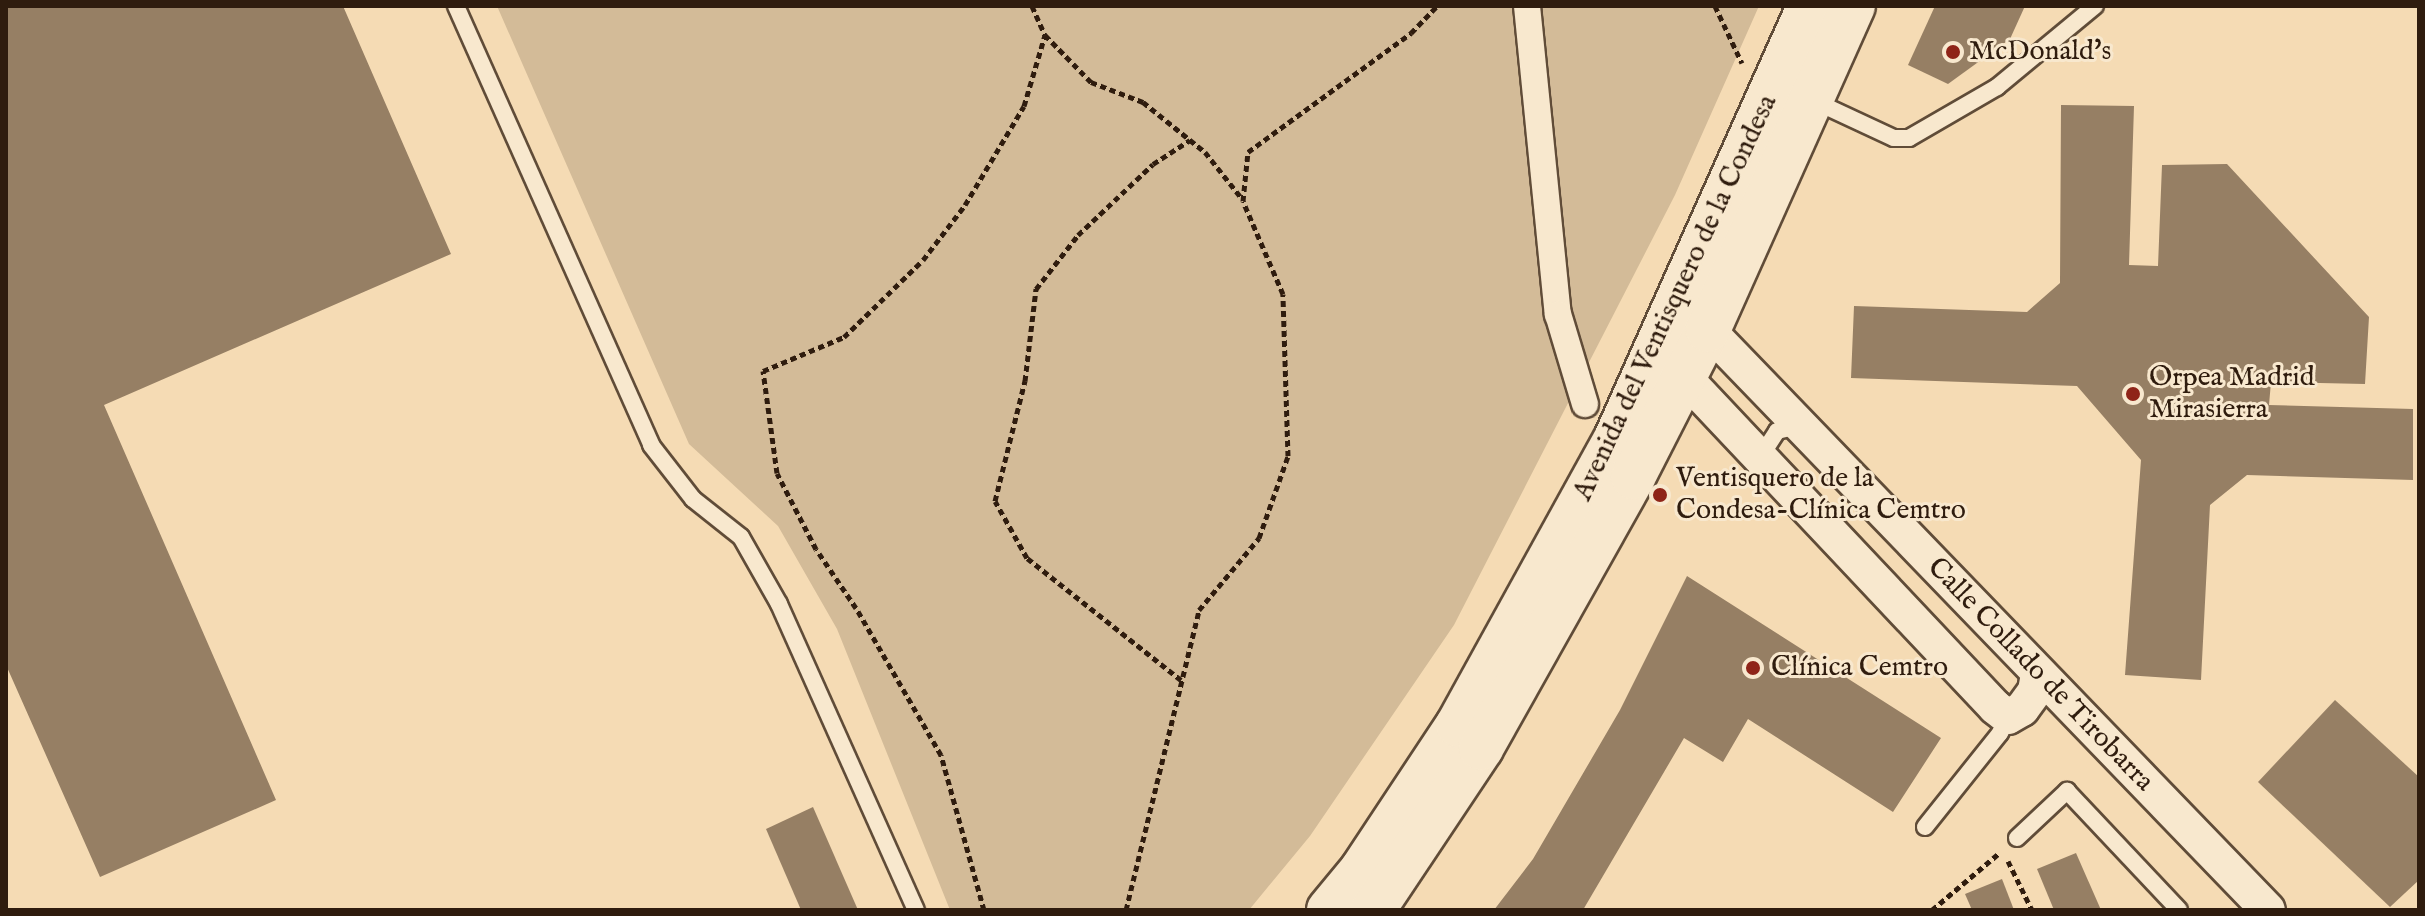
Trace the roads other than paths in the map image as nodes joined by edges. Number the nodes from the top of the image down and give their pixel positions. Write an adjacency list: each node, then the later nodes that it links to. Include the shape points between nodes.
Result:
1 (456, 6): 16 (lane, via 651,445 693,499 741,537 779,604)
2 (1527, 6): 9 (street, via 1558,314)
3 (1810, 6): 6 (main road, Avenida del Ventisquero de la Condesa)
4 (1853, 6): 6 (main road, Avenida del Ventisquero de la Condesa)
5 (2095, 6): 6 (lane, via 1997,87 1909,138 1894,138)
6 (1778, 81): 7 (main road, Avenida del Ventisquero de la Condesa)
7 (1679, 329): 8 (main road, Avenida del Ventisquero de la Condesa); 10 (street, Calle Collado de Tirobarra); 17 (main road, Avenida del Ventisquero de la Condesa, via 1458,725 1362,870)
8 (1684, 379): 11 (street); 18 (main road, Avenida del Ventisquero de la Condesa, via 1564,607 1481,748)
9 (1585, 404)
10 (1800, 425): 11 (lane, via 1777,431); 12 (street, Calle Collado de Tirobarra)
11 (1759, 459): 13 (street)
12 (2038, 674): 13 (street, via 2030,701); 20 (street, Calle Collado de Tirobarra)
13 (2008, 717): 14 (lane)
14 (1925, 827)
15 (2017, 838): 19 (lane, via 2067,791)
16 (916, 910)
17 (1329, 910)
18 (1373, 910)
19 (2179, 910)
20 (2268, 910)

